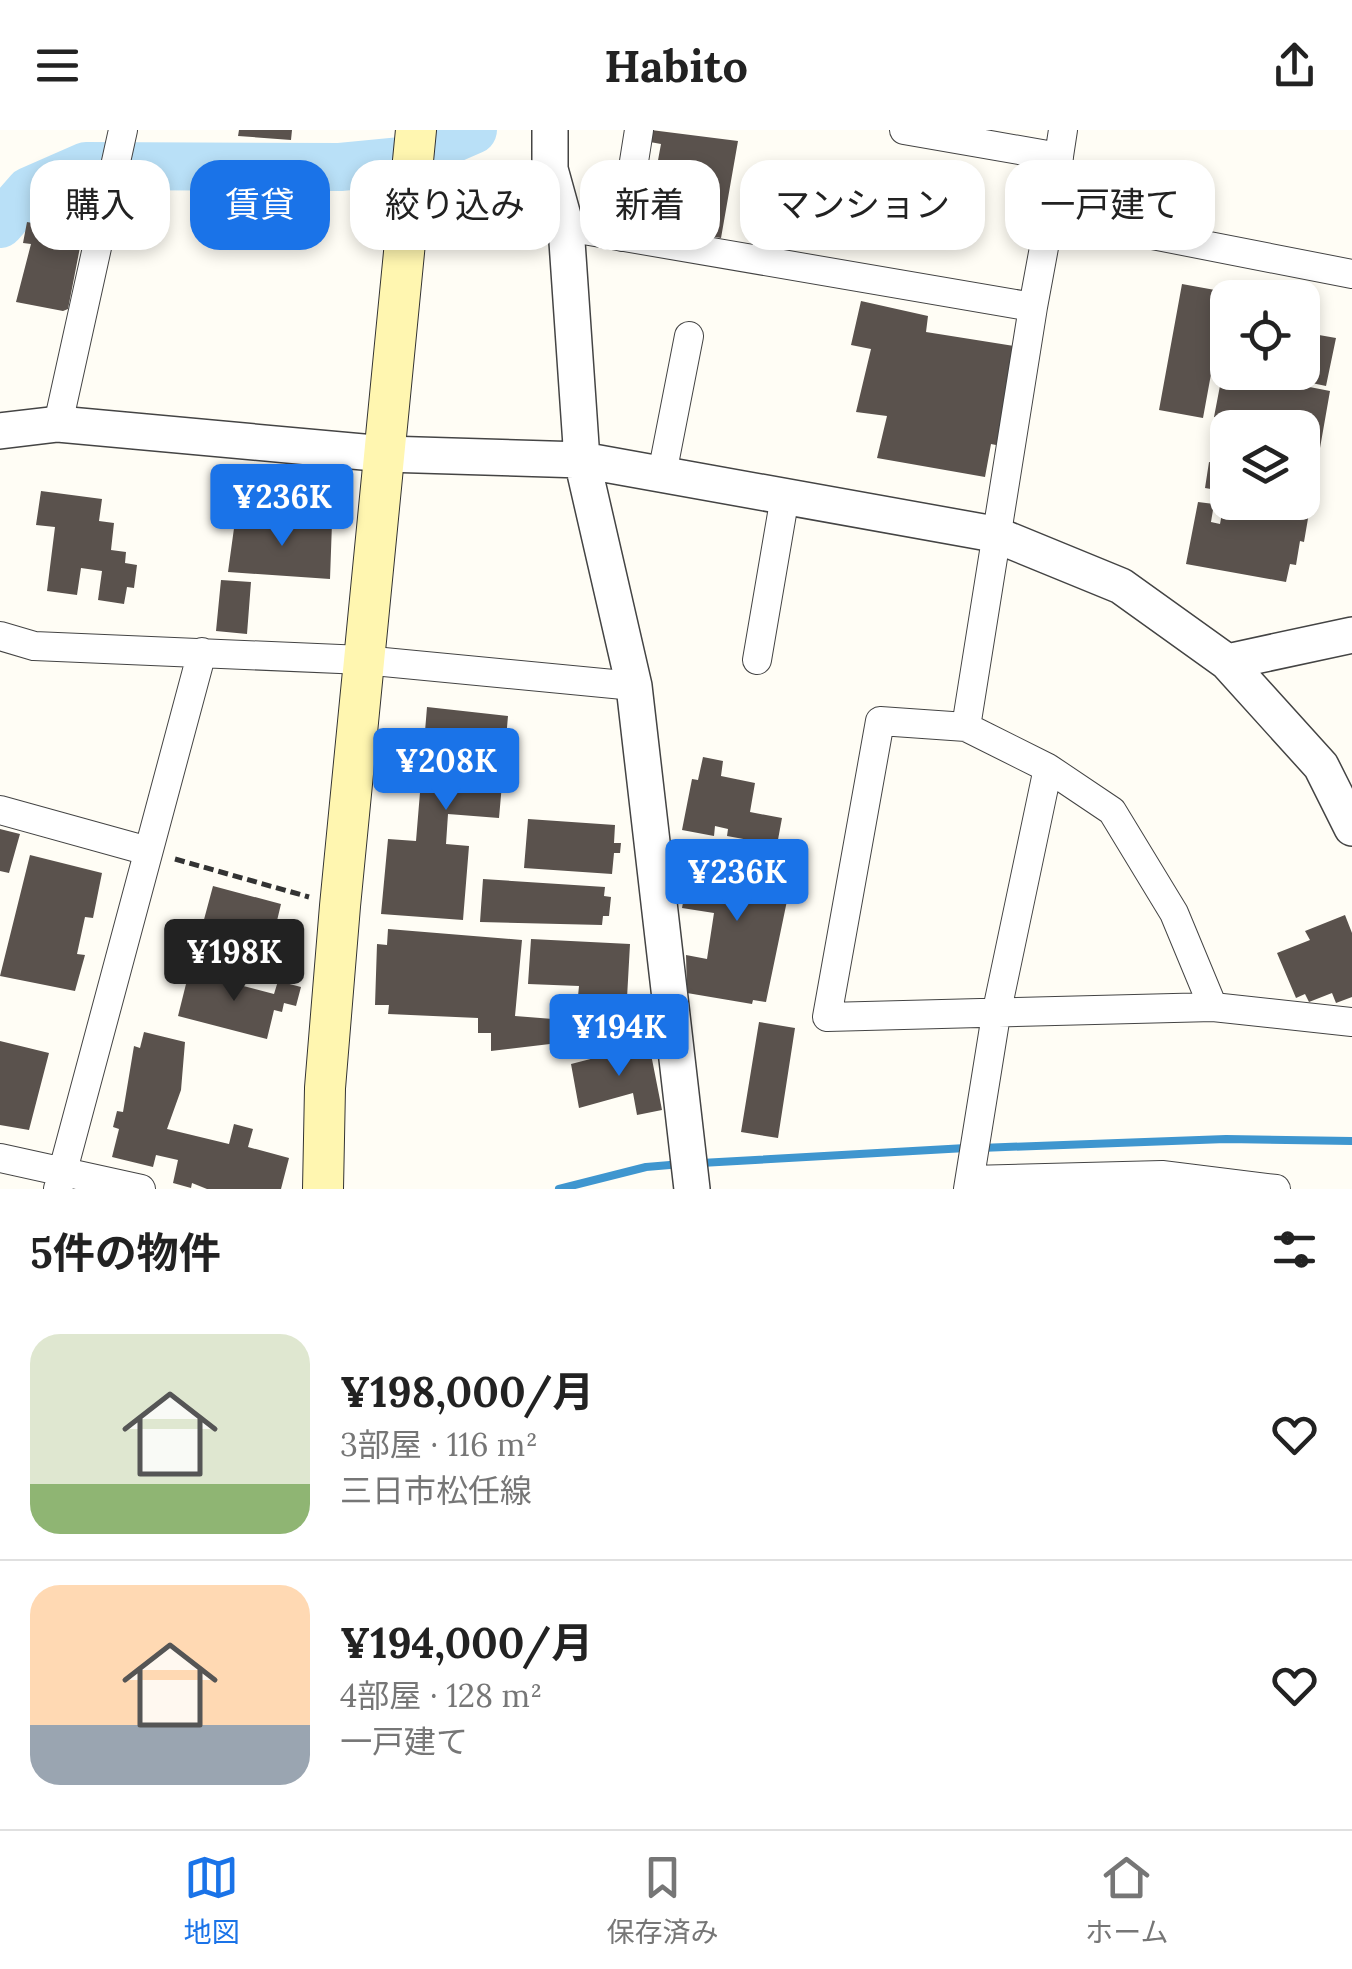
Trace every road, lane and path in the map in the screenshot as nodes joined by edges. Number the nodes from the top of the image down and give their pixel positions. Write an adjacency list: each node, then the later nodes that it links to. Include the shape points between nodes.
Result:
1 (550, 130): 8 (street, via 550,169)
2 (640, 130): 7 (street)
3 (904, 130): 4 (street)
4 (1061, 144)
5 (414, 148): 18 (main road)
6 (117, 154): 16 (street)
7 (635, 160)
8 (566, 228): 9 (street); 19 (street)
9 (580, 230)
10 (1215, 247): 13 (street)
11 (698, 250): 14 (street)
12 (1044, 250): 14 (street)
13 (1352, 274)
14 (1033, 307): 22 (street)
15 (689, 336): 20 (street)
16 (58, 424): 17 (street); 18 (street)
17 (0, 431)
18 (385, 454): 19 (street); 26 (main road)
19 (582, 460): 20 (street); 29 (street)
20 (662, 474): 21 (street)
21 (786, 496): 22 (street); 27 (street)
22 (994, 534): 28 (street, via 1121,586); 30 (street)
23 (1352, 635): 28 (street)
24 (0, 636): 25 (street, via 34,646)
25 (202, 652): 26 (street); 34 (street)
26 (363, 660): 29 (street); 35 (main road)
27 (758, 660)
28 (1227, 662): 33 (street, via 1321,766)
29 (634, 686): 41 (street)
30 (966, 728): 31 (street); 37 (street, via 880,721 827,1017)
31 (1048, 768): 36 (street, via 1112,811 1174,913); 37 (street)
32 (0, 810): 34 (street)
33 (1352, 828)
34 (148, 851): 35 (path); 42 (street)
35 (340, 906): 45 (main road)
36 (1213, 1006): 37 (street); 38 (street)
37 (996, 1015): 40 (street)
38 (1352, 1022)
39 (0, 1158): 42 (street)
40 (972, 1166): 43 (street)
41 (692, 1173)
42 (60, 1181): 44 (street)
43 (1161, 1182): 46 (street)
44 (141, 1189)
45 (324, 1189)
46 (1276, 1189)

